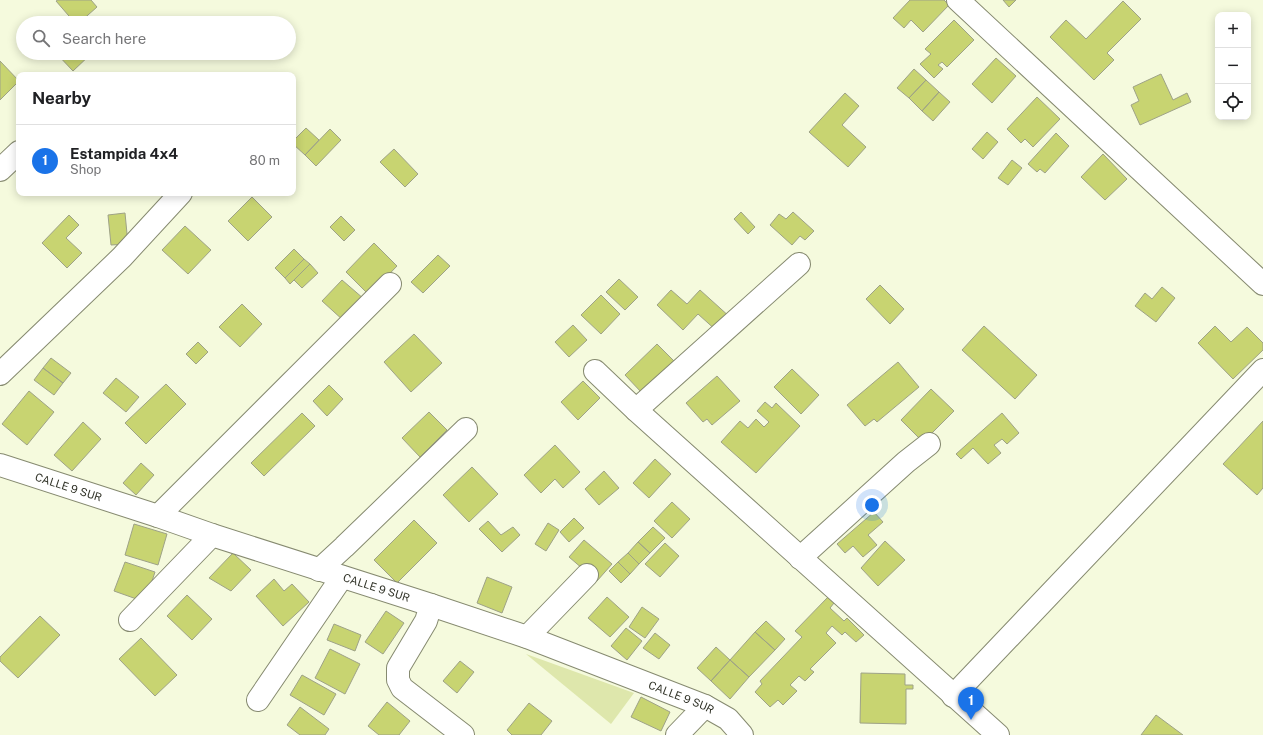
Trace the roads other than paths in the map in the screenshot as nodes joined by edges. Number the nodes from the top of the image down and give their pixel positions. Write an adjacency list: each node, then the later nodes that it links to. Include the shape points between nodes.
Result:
1 (958, 0): 7 (street)
2 (16, 155): 3 (street)
3 (0, 170)
4 (178, 196): 10 (street, via 122,257)
5 (800, 264): 11 (street)
6 (390, 284): 15 (street)
7 (1263, 284)
8 (1263, 370): 24 (street)
9 (595, 371): 11 (street)
10 (0, 374)
11 (636, 410): 17 (street)
12 (466, 429): 18 (street)
13 (929, 444): 17 (street)
14 (0, 465): 15 (street, CALLE 9 SUR)
15 (158, 516): 16 (street, CALLE 9 SUR)
16 (212, 535): 18 (street, CALLE 9 SUR); 22 (street)
17 (800, 558): 24 (street)
18 (319, 570): 20 (street, CALLE 9 SUR)
19 (587, 575): 23 (street)
20 (342, 577): 21 (street, CALLE 9 SUR); 25 (street)
21 (431, 605): 23 (street, CALLE 9 SUR); 27 (street, via 426,621 398,668 398,680 402,688)
22 (130, 620)
23 (527, 637): 26 (street, CALLE 9 SUR)
24 (953, 696): 30 (street)
25 (258, 700)
26 (705, 706): 28 (street); 29 (street, CALLE 9 SUR, via 728,719)
27 (463, 735)
28 (677, 735)
29 (742, 735)
30 (998, 735)

